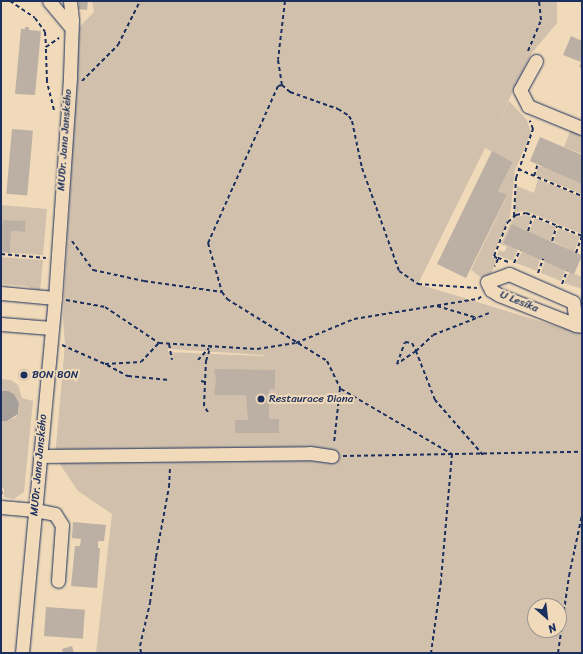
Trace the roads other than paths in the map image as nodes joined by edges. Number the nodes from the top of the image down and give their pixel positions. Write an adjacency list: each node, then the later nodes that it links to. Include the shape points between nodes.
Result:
1 (49, 1): 3 (street, via 60,12)
2 (70, 1): 3 (street, MUDr. Jana Janského)
3 (66, 32): 7 (street, MUDr. Jana Janského, via 69,92)
4 (536, 61): 5 (street, via 520,90 528,106)
5 (582, 128)
6 (1, 293): 7 (street)
7 (55, 298): 10 (street, MUDr. Jana Janského)
8 (1, 324): 10 (street)
9 (579, 326): 9 (street, U Lesíka, via 573,302 509,274 489,286 499,295)
10 (52, 328): 11 (street, MUDr. Jana Janského)
11 (40, 456): 12 (street, via 310,453); 14 (street, MUDr. Jana Janského)
12 (332, 456)
13 (1, 507): 14 (street)
14 (35, 510): 15 (street, via 55,514 62,525); 16 (street, MUDr. Jana Janského)
15 (58, 582)
16 (22, 653)

